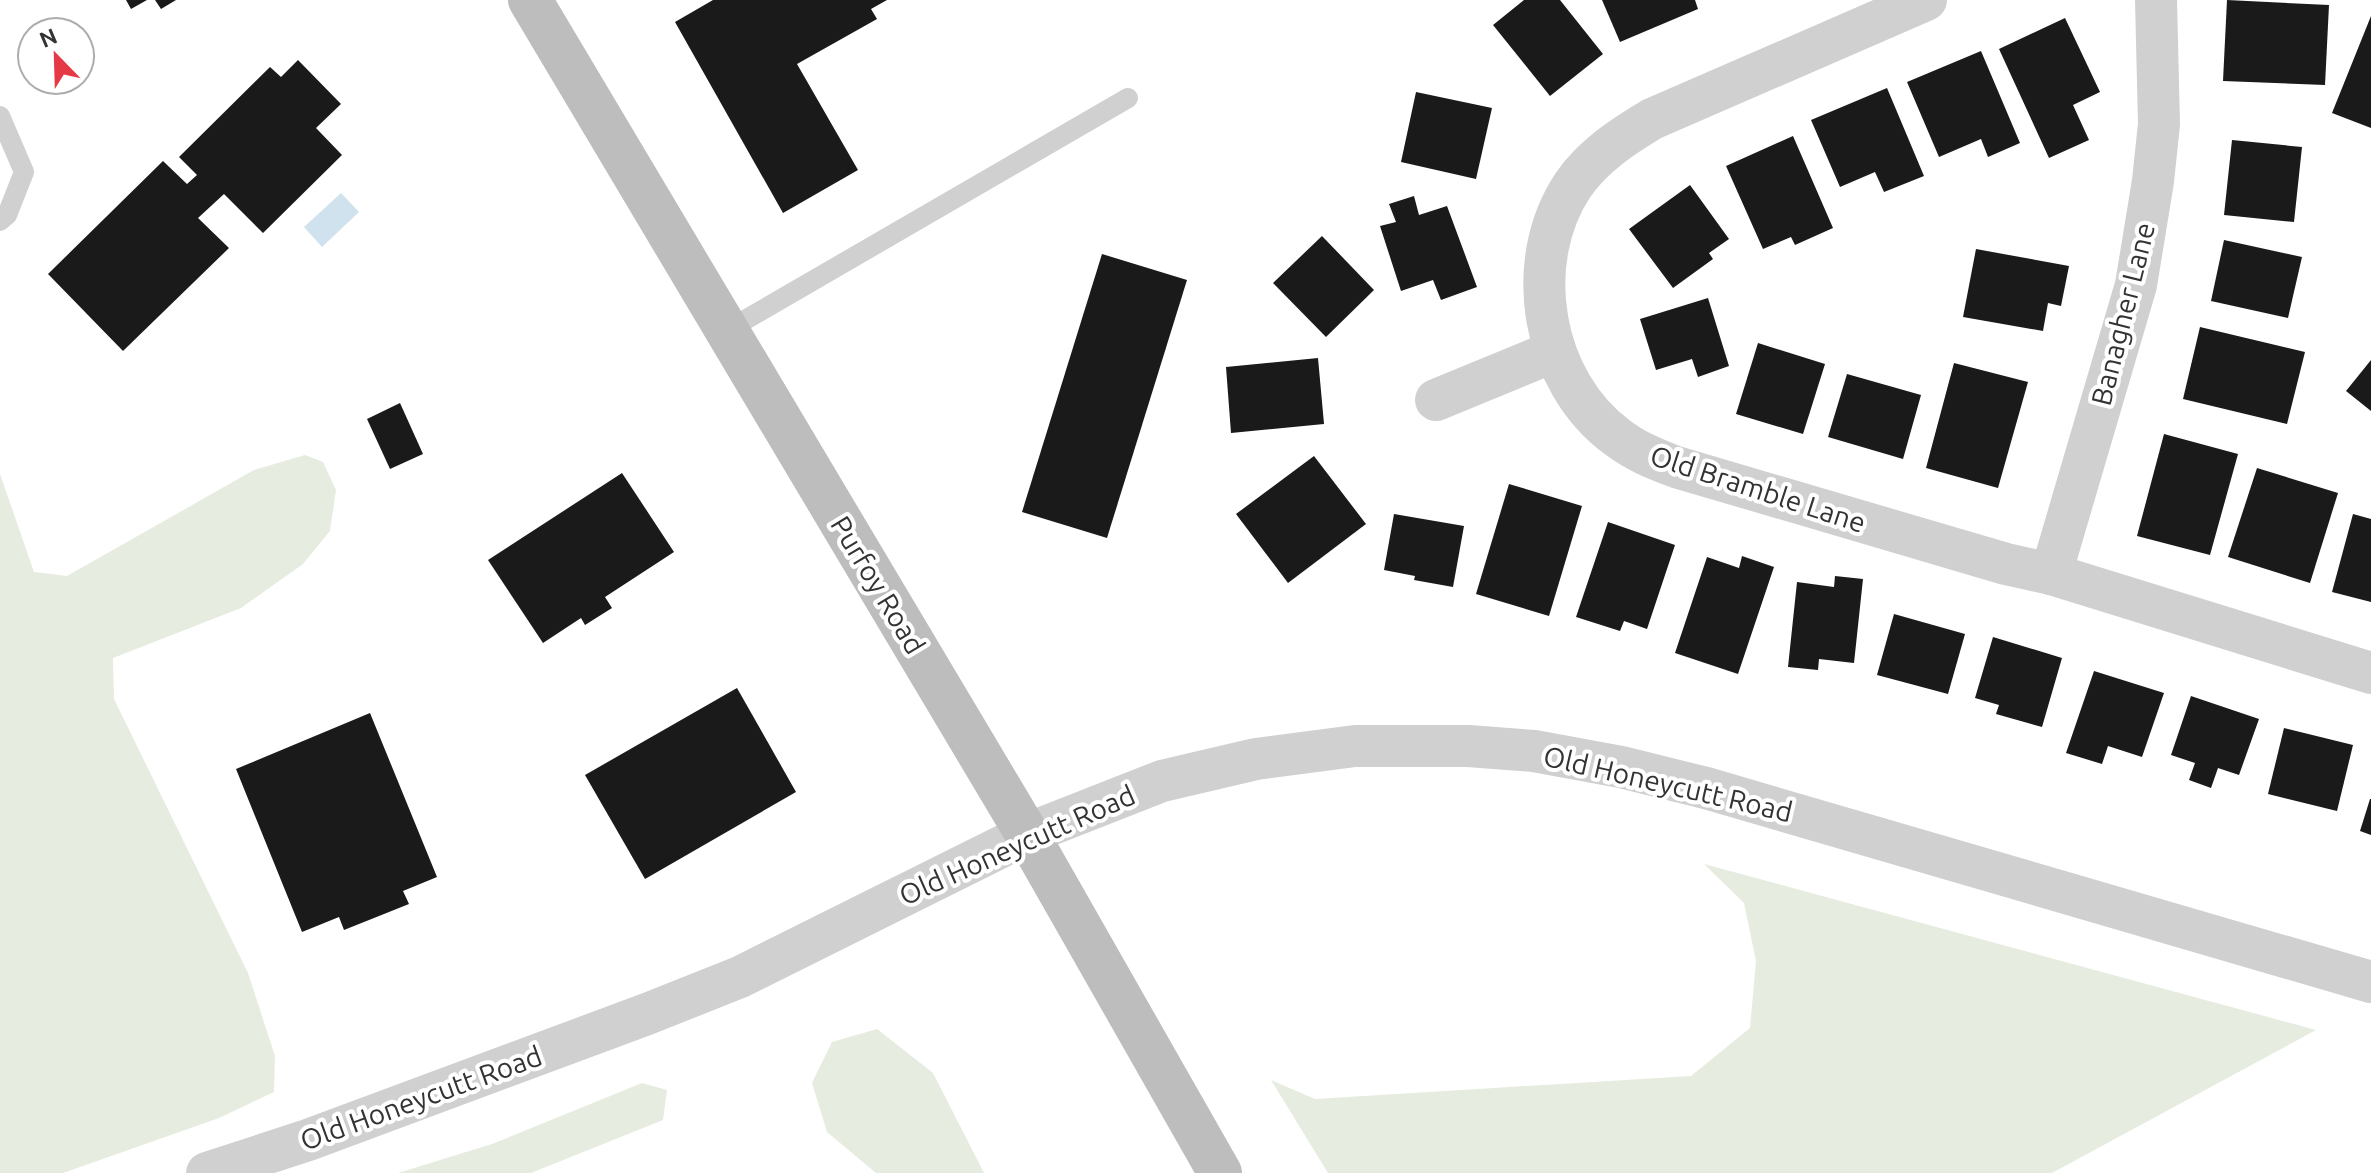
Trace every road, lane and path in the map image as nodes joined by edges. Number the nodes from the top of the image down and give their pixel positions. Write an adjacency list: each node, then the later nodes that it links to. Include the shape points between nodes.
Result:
1 (530, 0): 7 (street, Purfoy Road)
2 (1926, 0): 8 (street, Old Bramble Lane, via 1652,119 1595,159 1573,186 1549,242 1545,308)
3 (2156, 0): 10 (street, Banagher Lane, via 2159,124 2136,285)
4 (1128, 98): 7 (lane)
5 (0, 116): 6 (lane, via 24,172)
6 (0, 221)
7 (726, 331): 12 (street, Purfoy Road)
8 (1555, 351): 9 (street); 10 (street, Old Bramble Lane, via 1592,415 1643,454)
9 (1436, 400)
10 (2051, 574): 11 (street, Old Bramble Lane)
11 (2371, 673)
12 (1027, 834): 13 (street, Old Honeycutt Road, via 1162,781 1256,759 1355,746 1534,751 1706,788); 14 (street, Old Honeycutt Road, via 740,977); 15 (street, Purfoy Road)
13 (2371, 982)
14 (207, 1173)
15 (1220, 1173)

